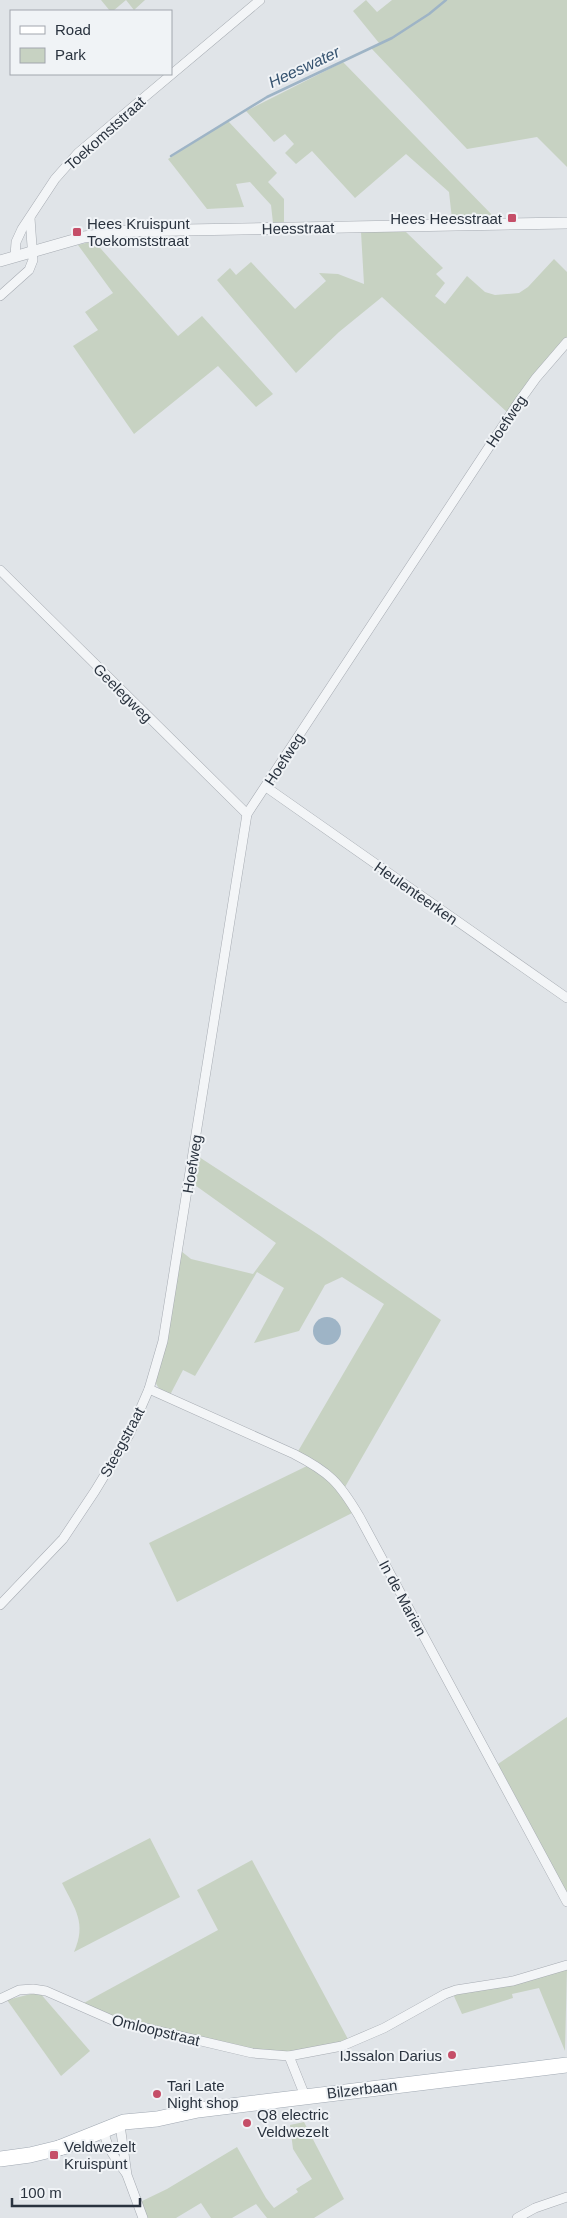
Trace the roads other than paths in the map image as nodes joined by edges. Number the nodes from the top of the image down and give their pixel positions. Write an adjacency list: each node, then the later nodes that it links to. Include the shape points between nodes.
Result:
1 (260, 0): 2 (street, Toekomststraat)
2 (172, 74)
3 (171, 75): 4 (street, Toekomststraat, via 78,153 55,179)
4 (30, 218): 6 (street); 7 (street, Toekomststraat, via 16,242)
5 (567, 223): 6 (street, Heesstraat, via 127,232 84,237)
6 (32, 251): 7 (street, Heesstraat); 9 (street, via 34,260 30,270)
7 (15, 256): 8 (street, Heesstraat)
8 (0, 261)
9 (0, 296)
10 (567, 342): 12 (street, Hoefweg, via 518,403)
11 (0, 570): 13 (street, Geelegweg)
12 (266, 787): 13 (street, Hoefweg); 14 (street, Heulenteerken)
13 (247, 814): 15 (street, Hoefweg)
14 (567, 998)
15 (179, 1248): 16 (street, Steegstraat, via 163,1341)
16 (149, 1389): 17 (street, Steegstraat, via 129,1434 63,1539); 18 (street, In de Marien, via 294,1454 317,1466 338,1483)
17 (0, 1605)
18 (567, 1902)
19 (567, 1965): 21 (street, Omloopstraat, via 513,1981 456,1990 342,2046)
20 (0, 1999): 21 (street, Omloopstraat, via 19,1990 46,1991 112,2020 252,2053)
21 (289, 2056): 23 (street)
22 (567, 2065): 23 (main road, Bilzerbaan)
23 (305, 2096): 24 (main road, Bilzerbaan, via 198,2110)
24 (112, 2131): 25 (main road, Bilzerbaan, via 30,2156); 26 (street); 26 (street)
25 (0, 2159)
26 (127, 2175): 28 (street)
27 (567, 2197): 29 (street)
28 (143, 2218)
29 (517, 2218)

